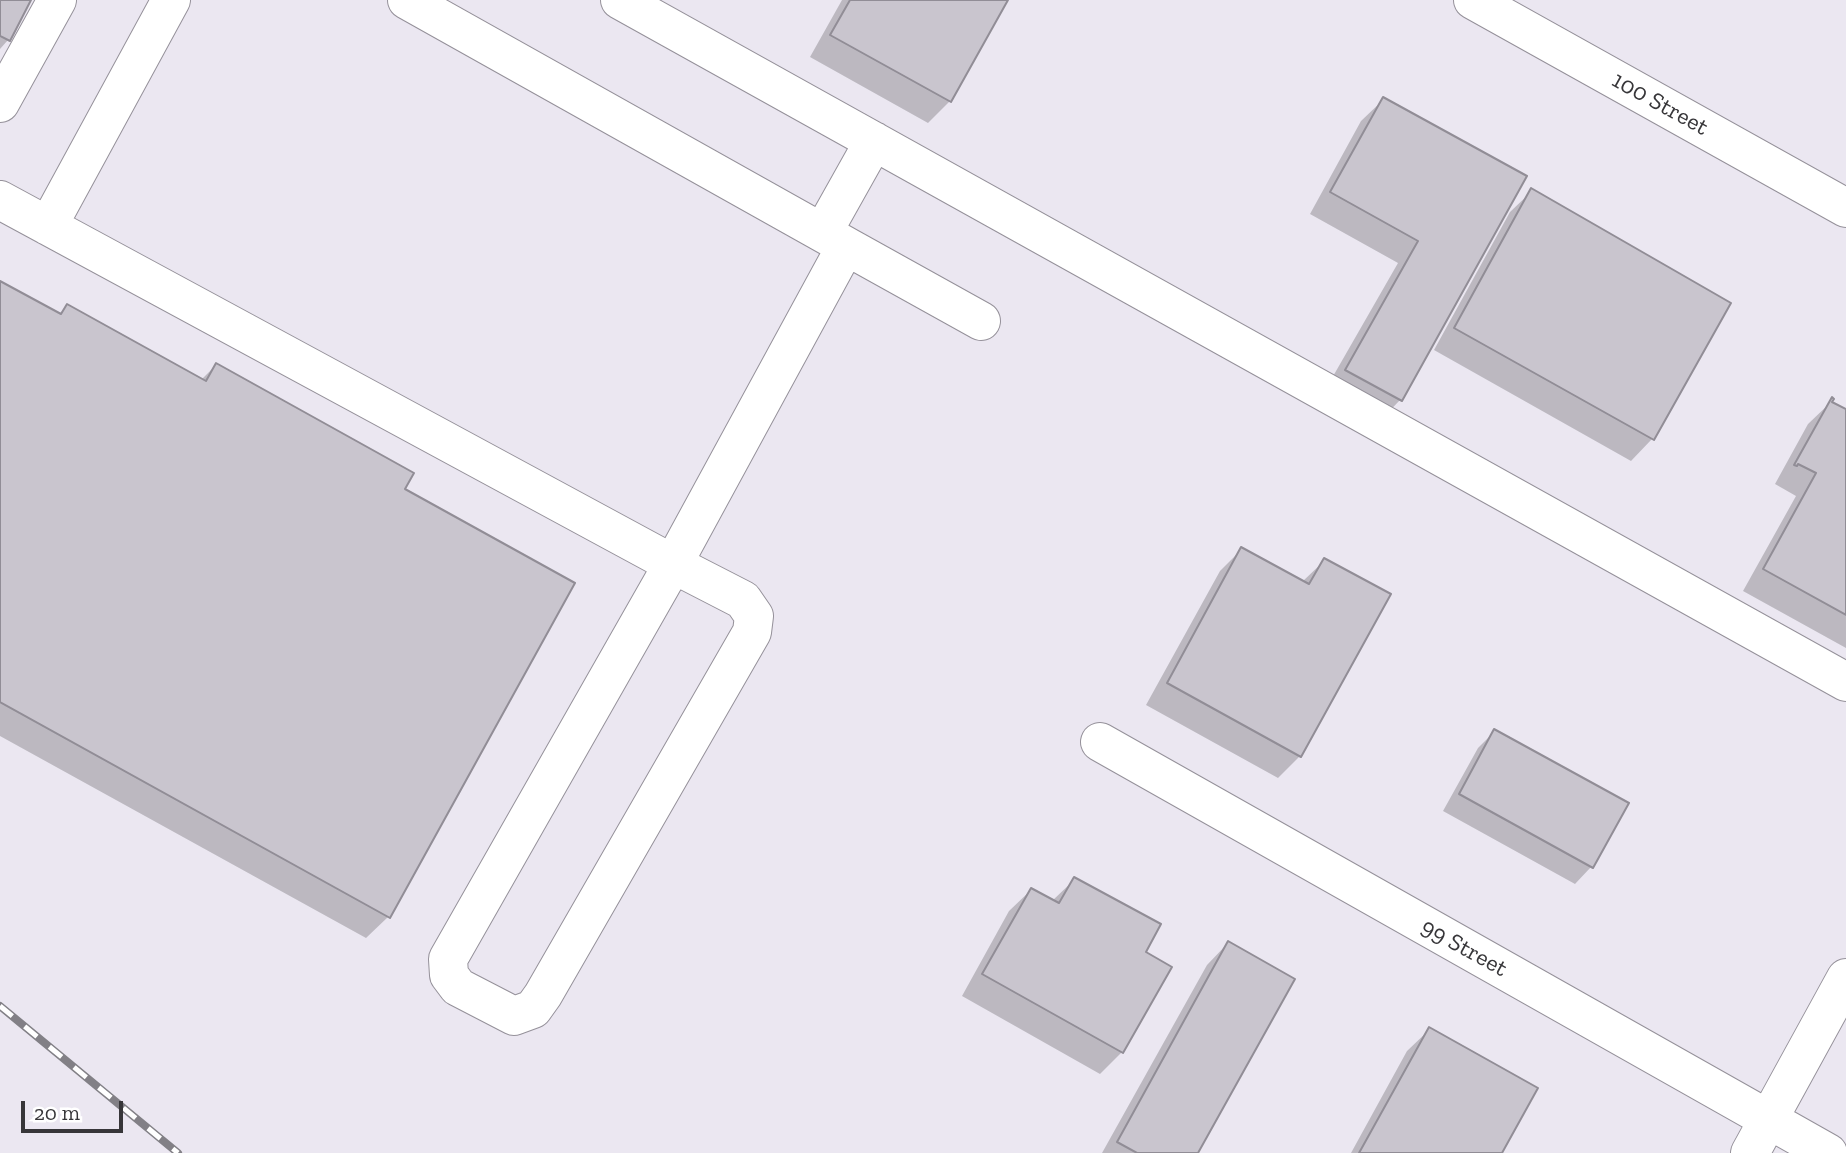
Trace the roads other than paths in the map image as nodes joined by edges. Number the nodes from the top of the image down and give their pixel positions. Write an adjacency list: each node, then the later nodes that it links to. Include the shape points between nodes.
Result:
1 (57, 0): 6 (street)
2 (171, 0): 10 (street)
3 (407, 0): 11 (street)
4 (620, 0): 7 (street)
5 (1473, 0): 9 (street, 100 Street)
6 (0, 103)
7 (874, 141): 11 (street); 14 (street)
8 (0, 200): 10 (street)
9 (1846, 208)
10 (48, 226): 13 (street)
11 (834, 239): 12 (street); 13 (street)
12 (981, 321)
13 (673, 564): 13 (street, via 448,959 449,975 458,987 514,1016 533,1009 543,995 752,632 754,616 743,600)
14 (1846, 682)
15 (1100, 742): 17 (street, 99 Street)
16 (1846, 978): 17 (street)
17 (1768, 1119): 18 (street); 19 (street, 99 Street)
18 (1750, 1153)
19 (1828, 1153)

